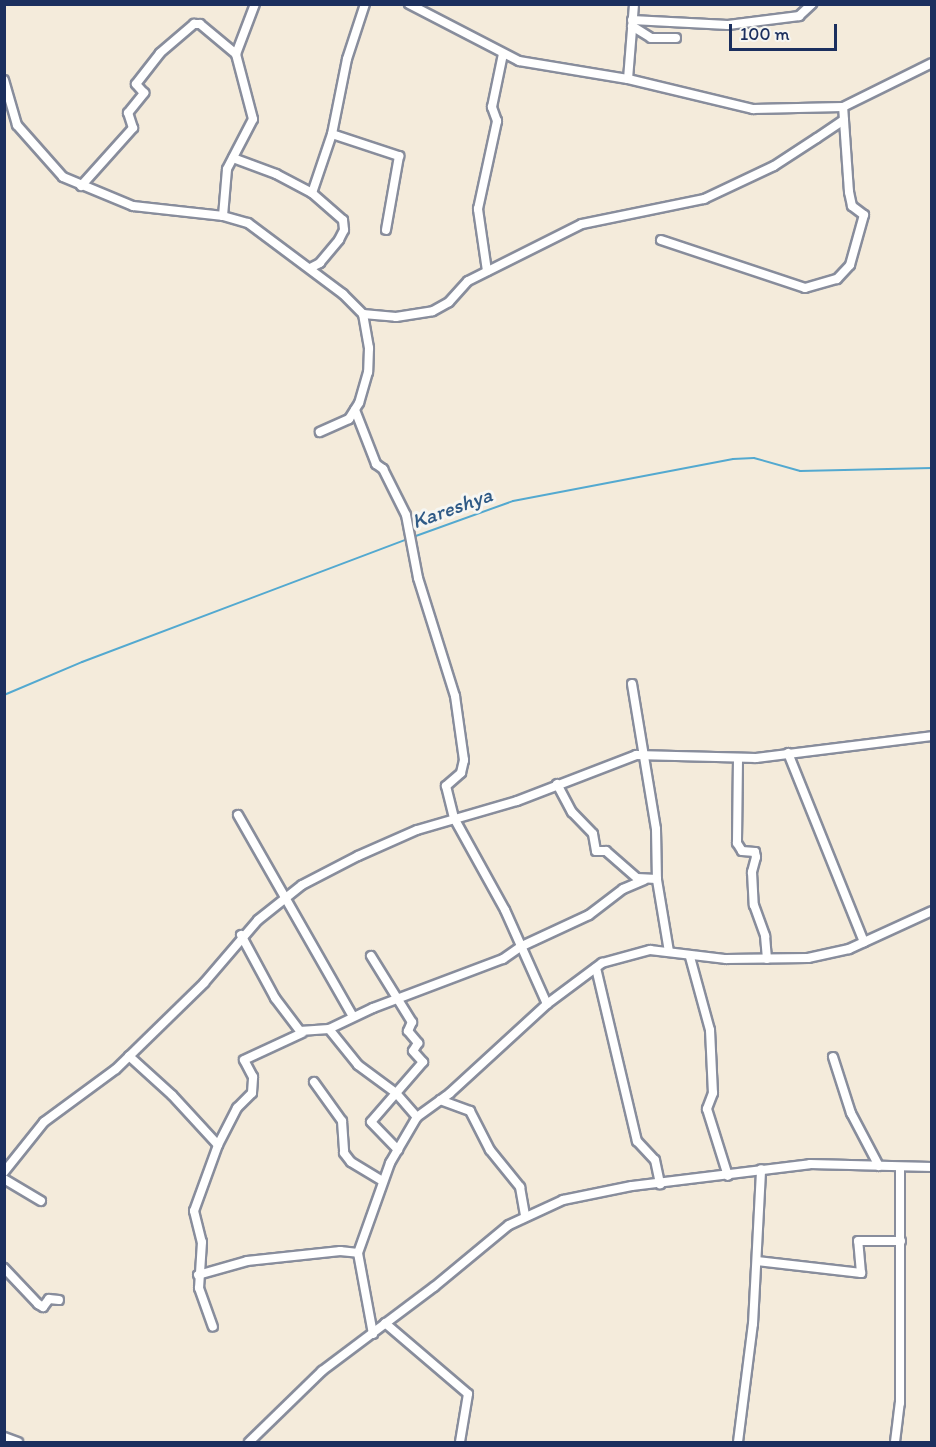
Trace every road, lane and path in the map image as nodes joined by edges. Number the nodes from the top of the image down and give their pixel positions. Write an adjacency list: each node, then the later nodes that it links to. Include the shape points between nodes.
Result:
1 (255, 4): 8 (street)
2 (365, 4): 15 (street, via 347,59)
3 (409, 4): 9 (street)
4 (634, 4): 6 (street)
5 (812, 4): 6 (street, via 799,16 728,25)
6 (632, 23): 7 (street, via 655,39); 11 (street)
7 (676, 38)
8 (236, 54): 16 (street, via 254,118); 17 (street, via 200,24 194,24 160,53 137,80 144,93 128,112 133,128)
9 (503, 54): 11 (street, via 541,66); 23 (street, via 492,107 497,121 478,209)
10 (932, 63): 13 (street)
11 (628, 79): 13 (street, via 753,109)
12 (4, 80): 17 (street, via 17,125 54,169)
13 (843, 107): 14 (street)
14 (844, 120): 21 (street, via 849,192 852,206 864,215 850,265 837,279 805,288); 23 (street, via 774,166 704,199 582,224)
15 (332, 134): 18 (street); 20 (street, via 399,156)
16 (233, 158): 18 (street); 19 (street, via 225,173)
17 (81, 186): 19 (street, via 133,206)
18 (312, 193): 22 (street, via 343,220 344,230 320,263)
19 (223, 216): 22 (street, via 248,223)
20 (386, 230)
21 (661, 240)
22 (310, 268): 24 (street)
23 (487, 271): 24 (street, via 460,287 449,302 434,311 396,317)
24 (363, 314): 25 (street, via 368,330 368,372)
25 (355, 410): 26 (street, via 349,419); 34 (street, via 376,464 406,515 418,578 455,696 464,760 461,772 447,786)
26 (320, 432)
27 (632, 684): 30 (street)
28 (932, 736): 29 (street)
29 (788, 753): 31 (street); 40 (street)
30 (644, 754): 31 (street); 32 (street); 35 (street, via 656,830)
31 (738, 759): 45 (street, via 737,843 742,851 755,852 754,905 765,936)
32 (557, 784): 34 (street, via 517,801); 36 (street, via 572,812 592,834 596,851 606,851 616,863)
33 (238, 815): 37 (street)
34 (454, 818): 37 (street, via 358,856 302,885); 41 (street, via 505,910)
35 (657, 879): 36 (street); 42 (street)
36 (644, 880): 41 (street, via 623,889 589,915)
37 (284, 900): 39 (street); 49 (street)
38 (932, 911): 40 (street)
39 (241, 935): 51 (street, via 275,998); 52 (street, via 237,947 204,983)
40 (864, 942): 45 (street, via 808,958)
41 (520, 947): 47 (street, via 503,959); 48 (street)
42 (669, 952): 44 (street); 46 (street, via 650,950)
43 (371, 956): 47 (street)
44 (690, 957): 45 (street); 65 (street, via 710,1030 713,1085 707,1109)
45 (767, 959)
46 (596, 968): 48 (street); 68 (street, via 637,1141 655,1160)
47 (397, 998): 49 (street); 55 (street, via 412,1022 408,1031 418,1043 413,1051 423,1062)
48 (547, 1004): 56 (street)
49 (353, 1017): 50 (street)
50 (329, 1029): 51 (street); 55 (street, via 358,1065)
51 (302, 1033): 58 (street, via 244,1060 253,1077 252,1093 237,1108)
52 (129, 1056): 58 (street); 64 (street, via 51,1115)
53 (833, 1057): 60 (street, via 855,1124)
54 (314, 1082): 67 (street, via 342,1121 344,1153 351,1162)
55 (396, 1093): 57 (street); 59 (street, via 371,1122)
56 (440, 1100): 57 (street); 70 (street, via 470,1111 490,1150 520,1187)
57 (417, 1117): 59 (street)
58 (218, 1145): 75 (street, via 194,1211 202,1242)
59 (398, 1150): 67 (street)
60 (879, 1166): 62 (street); 63 (street, via 810,1164)
61 (932, 1167): 62 (street)
62 (900, 1168): 71 (street)
63 (761, 1169): 65 (street); 73 (street)
64 (4, 1172)
65 (728, 1176): 68 (street)
66 (4, 1179): 69 (street)
67 (383, 1181): 72 (street)
68 (660, 1184): 70 (street, via 582,1195)
69 (41, 1201)
70 (525, 1216): 77 (street)
71 (901, 1241): 73 (street, via 858,1241 861,1273); 85 (street, via 900,1403)
72 (358, 1253): 75 (street, via 339,1251 247,1261); 79 (street)
73 (757, 1261): 84 (street)
74 (4, 1268): 76 (street, via 43,1307 49,1299)
75 (198, 1275): 78 (street)
76 (59, 1300)
77 (385, 1323): 79 (street); 83 (street, via 468,1394)
78 (213, 1327)
79 (373, 1334): 82 (street, via 322,1371)
80 (4, 1437): 81 (street)
81 (18, 1443)
82 (249, 1443)
83 (460, 1443)
84 (738, 1443)
85 (896, 1443)

